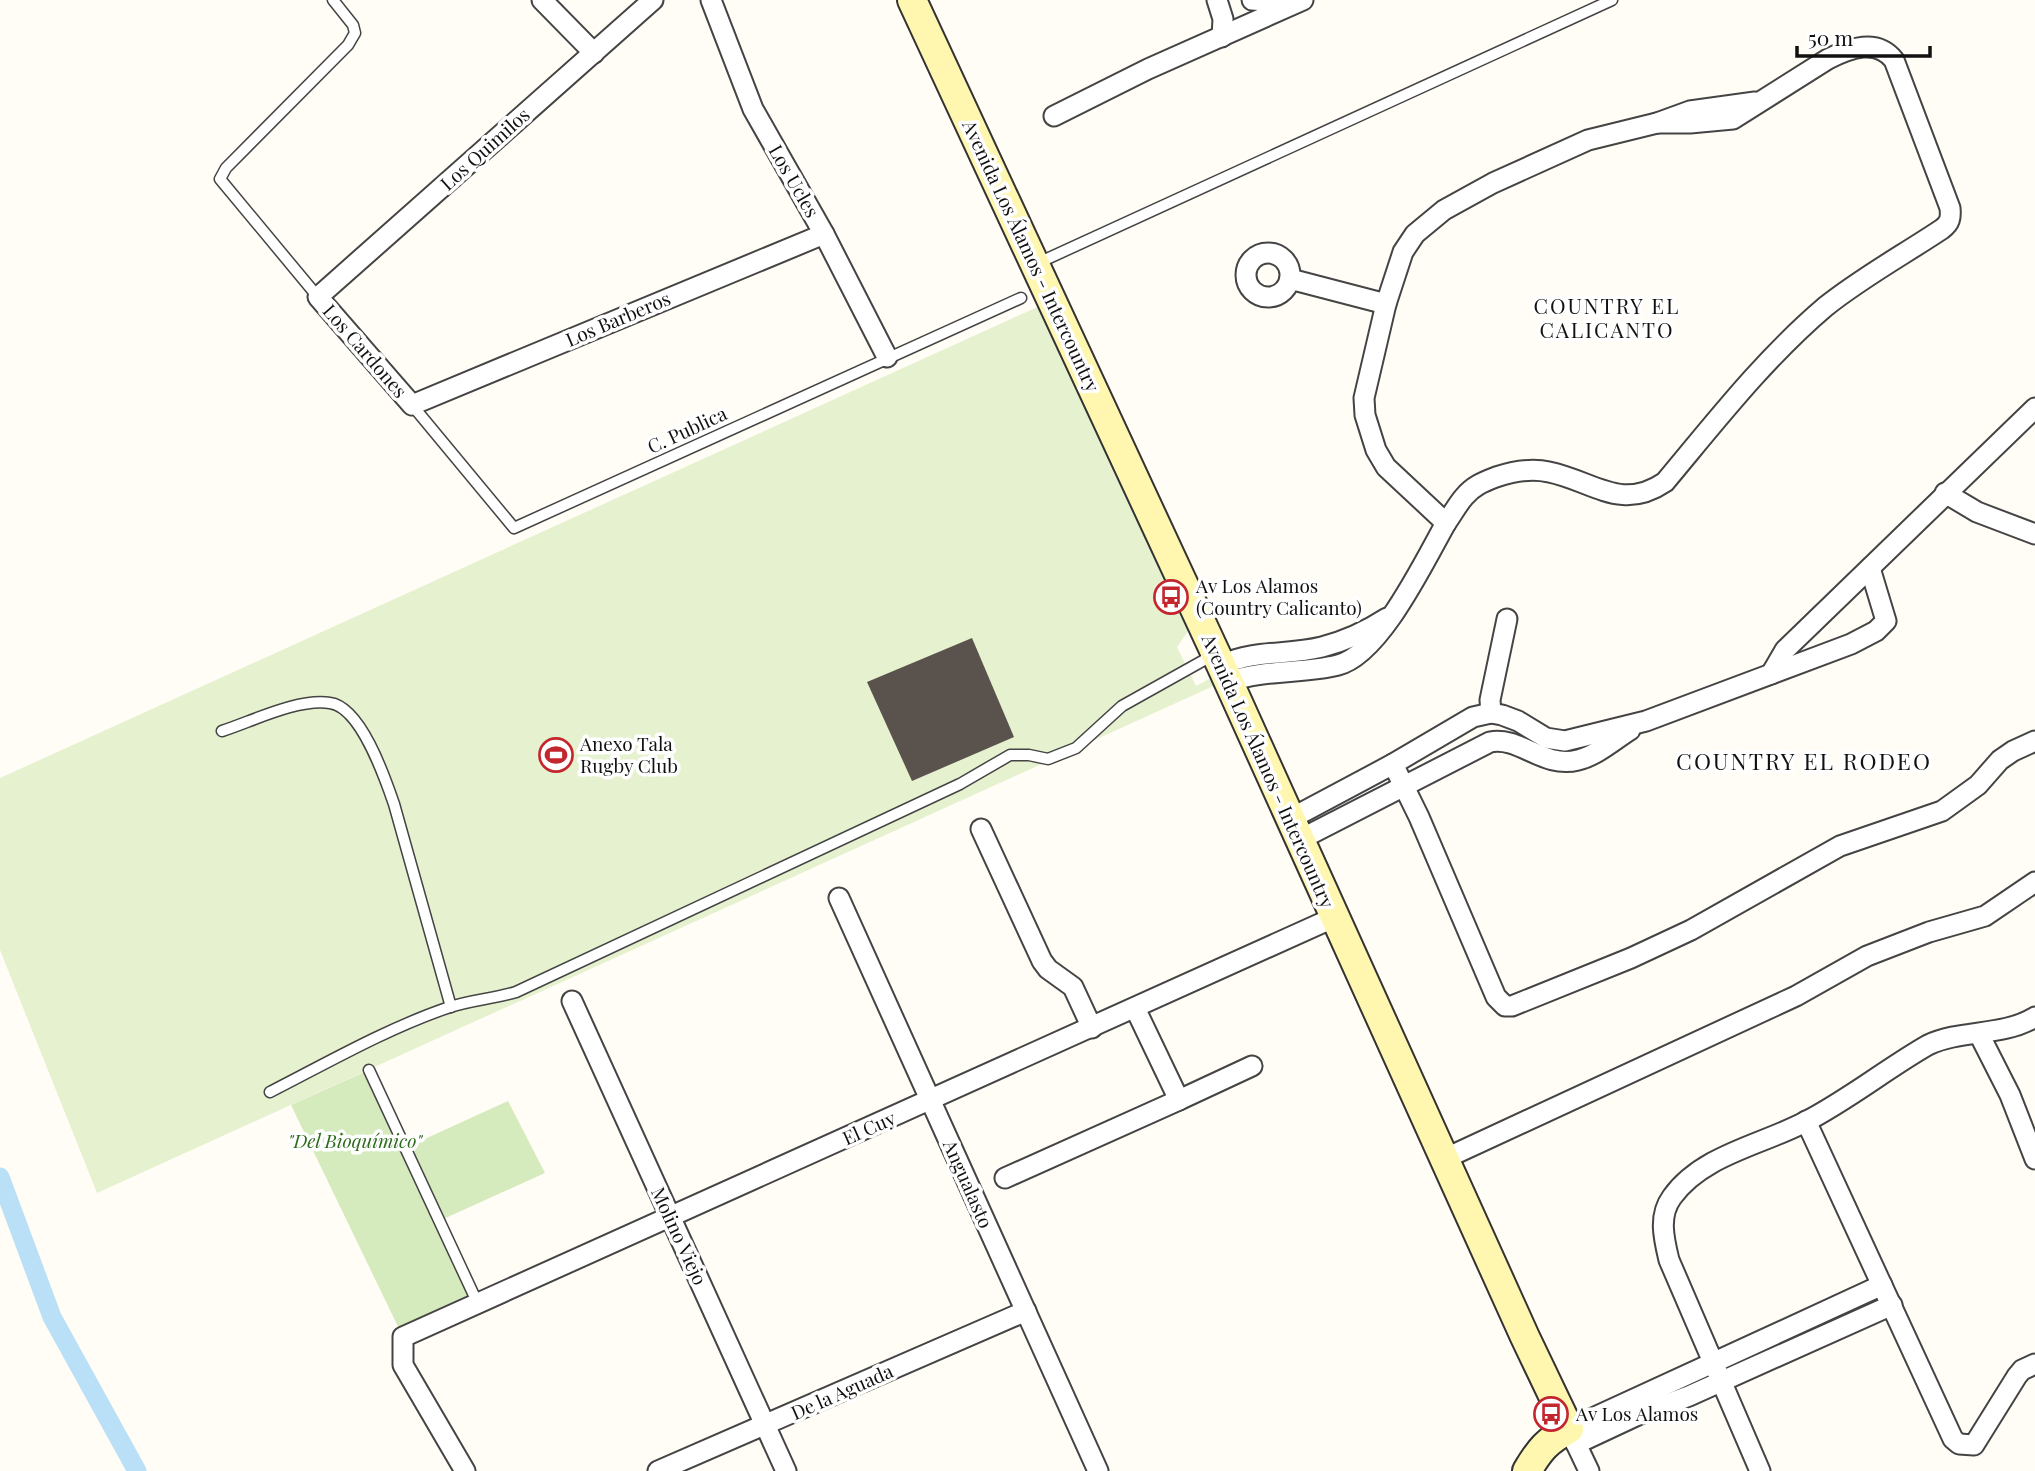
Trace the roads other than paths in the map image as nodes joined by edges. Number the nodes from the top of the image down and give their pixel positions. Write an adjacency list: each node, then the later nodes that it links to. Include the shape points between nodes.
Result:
1 (333, 0): 16 (lane, via 354,25 348,45 220,179)
2 (542, 0): 11 (street)
3 (653, 0): 11 (street, Los Quimilos)
4 (711, 0): 13 (street, Los Ucles, via 752,109)
5 (912, 0): 14 (main road, Avenida Los Álamos - Intercountry)
6 (1217, 0): 10 (street)
7 (1252, 0): 9 (street)
8 (1612, 0): 14 (lane)
9 (1299, 2): 10 (street)
10 (1222, 37): 12 (street)
11 (594, 52): 16 (street, Los Quimilos)
12 (1054, 116)
13 (824, 234): 19 (street, Los Ucles); 20 (street, Los Barberos)
14 (1034, 264): 27 (main road, Avenida Los Álamos - Intercountry)
15 (1290, 279): 18 (street)
16 (317, 297): 20 (street, Los Cardones)
17 (1021, 298): 19 (lane, C. Publica)
18 (1386, 304): 23 (street, via 1365,390 1365,415 1376,450 1387,467); 23 (street, via 1403,251 1415,234 1444,210 1493,183 1588,140 1690,111 1759,101 1841,53 1869,47 1888,52 1894,60 1950,208 1948,224 1827,306 1797,333 1653,490 1622,496 1548,471 1526,471 1479,483)
19 (887, 357): 20 (lane, C. Publica, via 514,528)
20 (412, 405)
21 (2035, 408): 22 (street)
22 (1945, 494): 24 (street); 25 (street)
23 (1446, 523): 27 (street, via 1393,613 1370,645 1349,662 1254,674)
24 (2035, 534)
25 (1870, 568): 28 (street, via 1785,650); 28 (street, via 1885,616 1883,626 1851,644)
26 (1507, 619): 29 (street)
27 (1221, 667): 36 (main road, Avenida Los Álamos - Intercountry); 41 (lane, via 1122,706 1062,754 1048,759 1010,755 960,784 516,992)
28 (1771, 674): 30 (street)
29 (1491, 713): 30 (street, via 1518,720 1555,741); 33 (street, via 1473,717)
30 (1646, 721): 34 (street, via 1578,760 1548,760 1506,741 1490,742)
31 (222, 731): 41 (lane, via 305,703 333,703 358,722 394,804)
32 (2035, 741): 34 (street, via 2000,760 1978,785 1942,811 1840,846 1691,930 1512,1006 1496,997)
33 (1393, 764): 34 (street); 36 (street)
34 (1404, 786): 36 (street)
35 (981, 829): 44 (street, via 1042,961 1073,987)
36 (1294, 830): 39 (main road, Avenida Los Álamos - Intercountry)
37 (2035, 882): 52 (street, via 1985,916 1867,956 1796,996)
38 (839, 898): 49 (street, Angualasto)
39 (1335, 917): 42 (street, El Cuy); 52 (main road, Avenida Los Álamos - Intercountry)
40 (572, 1001): 55 (street, Molino Viejo)
41 (451, 1007): 48 (lane)
42 (1135, 1008): 44 (street, El Cuy); 50 (street)
43 (2035, 1017): 45 (street, via 2006,1030)
44 (1092, 1028): 49 (street, El Cuy)
45 (1979, 1034): 51 (street, via 1928,1045); 53 (street)
46 (1252, 1066): 50 (street)
47 (369, 1070): 57 (lane)
48 (270, 1092)
49 (930, 1100): 55 (street, El Cuy); 59 (street, Angualasto)
50 (1179, 1100): 54 (street)
51 (1806, 1121): 56 (street); 60 (street, via 1704,1167 1688,1179 1665,1210 1664,1240 1670,1259)
52 (1444, 1159): 64 (main road, Avenida Los Álamos - Intercountry)
53 (2035, 1159)
54 (1005, 1178)
55 (670, 1217): 57 (street, El Cuy); 63 (street, Molino Viejo)
56 (1882, 1285): 58 (street); 60 (street)
57 (478, 1304): 65 (street, El Cuy, via 403,1337 403,1365)
58 (1892, 1305): 61 (street, via 1959,1444 1978,1441 2017,1376); 62 (street)
59 (1026, 1311): 63 (street, De la Aguada); 68 (street, Angualasto)
60 (1714, 1362): 62 (street); 64 (street)
61 (2035, 1364)
62 (1721, 1381): 64 (street, via 1679,1401); 71 (street)
63 (766, 1426): 66 (street, De la Aguada); 67 (street, Molino Viejo)
64 (1573, 1436): 69 (main road, via 1551,1439); 70 (street)
65 (465, 1471)
66 (659, 1471)
67 (786, 1471)
68 (1098, 1471)
69 (1527, 1471)
70 (1589, 1471)
71 (1760, 1471)

